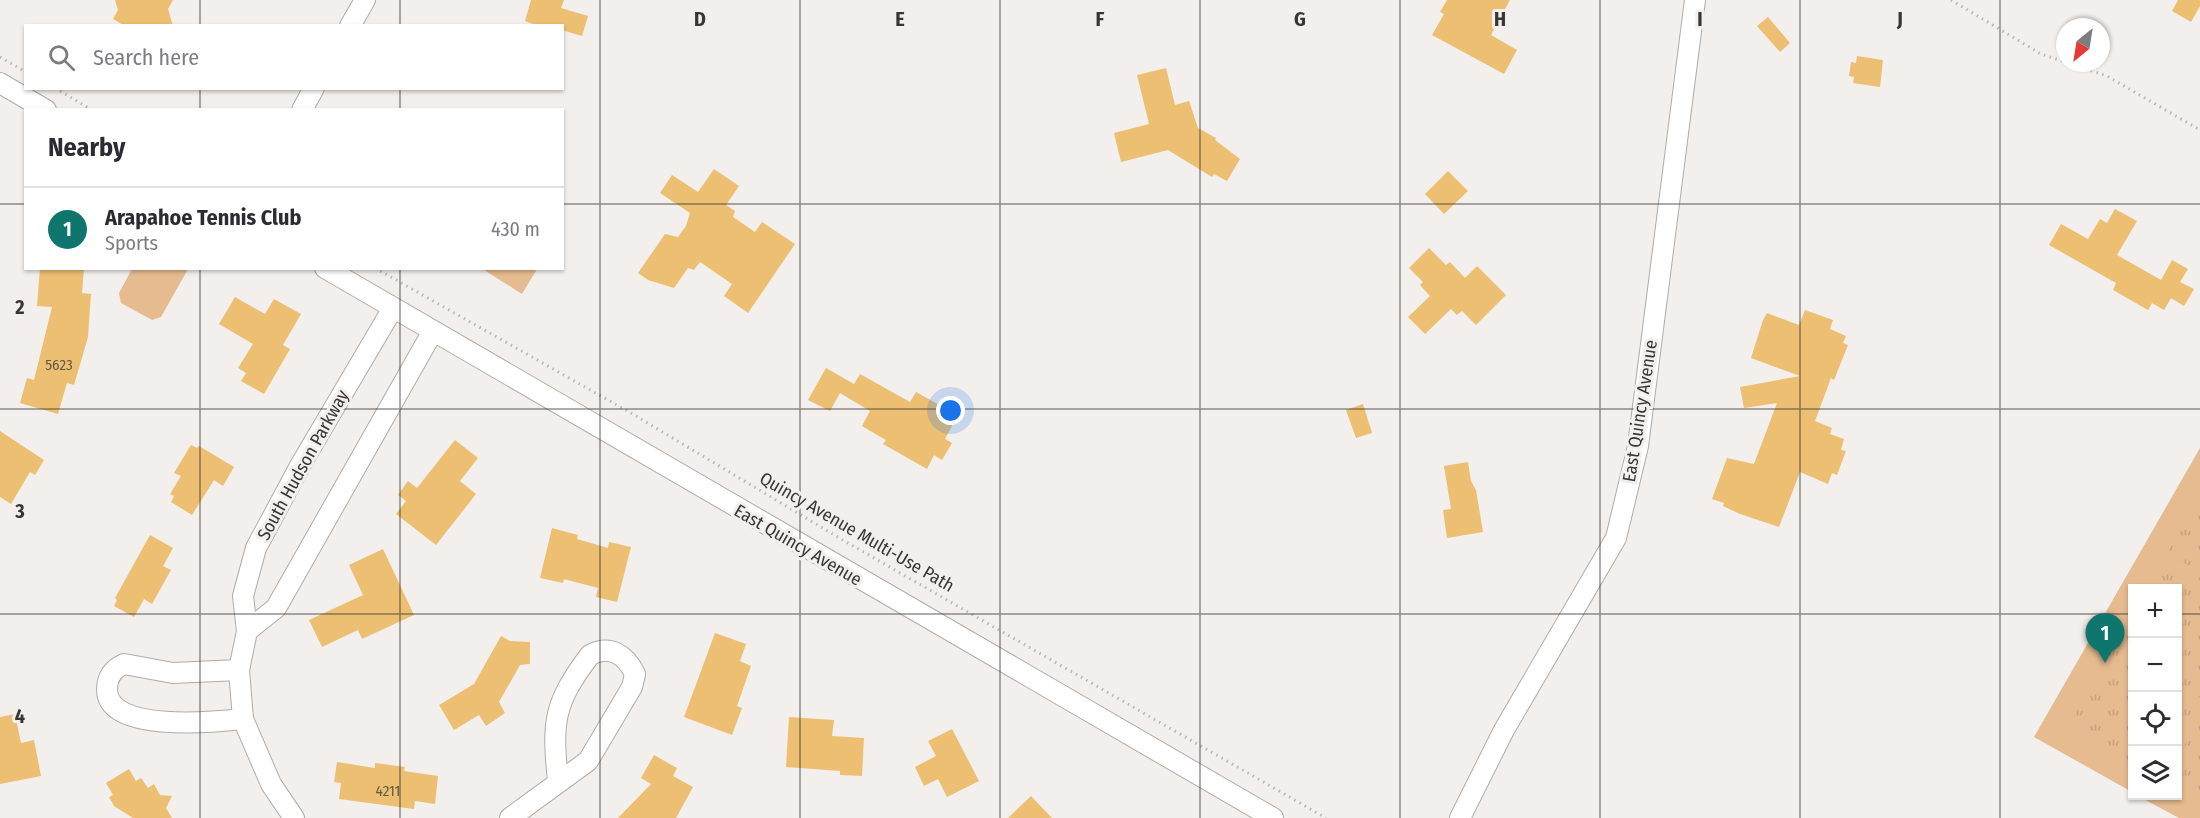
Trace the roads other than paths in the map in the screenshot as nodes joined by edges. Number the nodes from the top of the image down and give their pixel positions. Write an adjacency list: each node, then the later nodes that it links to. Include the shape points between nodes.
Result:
1 (365, 0): 3 (street)
2 (1695, 0): 18 (street, East Quincy Avenue, via 1638,446 1616,538 1504,730)
3 (351, 24)
4 (0, 83): 6 (street)
5 (313, 90): 7 (street)
6 (43, 108)
7 (303, 108)
8 (331, 270): 9 (street, East Quincy Avenue)
9 (393, 308): 10 (street, East Quincy Avenue); 11 (street, South Hudson Parkway, via 256,548 243,596)
10 (433, 331): 11 (street, via 276,608); 17 (street, East Quincy Avenue)
11 (247, 631): 12 (street, South Hudson Parkway)
12 (239, 670): 13 (street, South Hudson Parkway); 13 (street, via 173,673 124,664 112,673 107,692 119,710 156,720 191,723)
13 (243, 719): 15 (street, South Hudson Parkway, via 271,784)
14 (558, 781): 14 (street, via 574,774 588,761 632,687 635,674 621,655 608,650 590,655 562,702 555,717 553,737); 16 (street)
15 (294, 818)
16 (510, 818)
17 (1273, 818)
18 (1460, 818)

